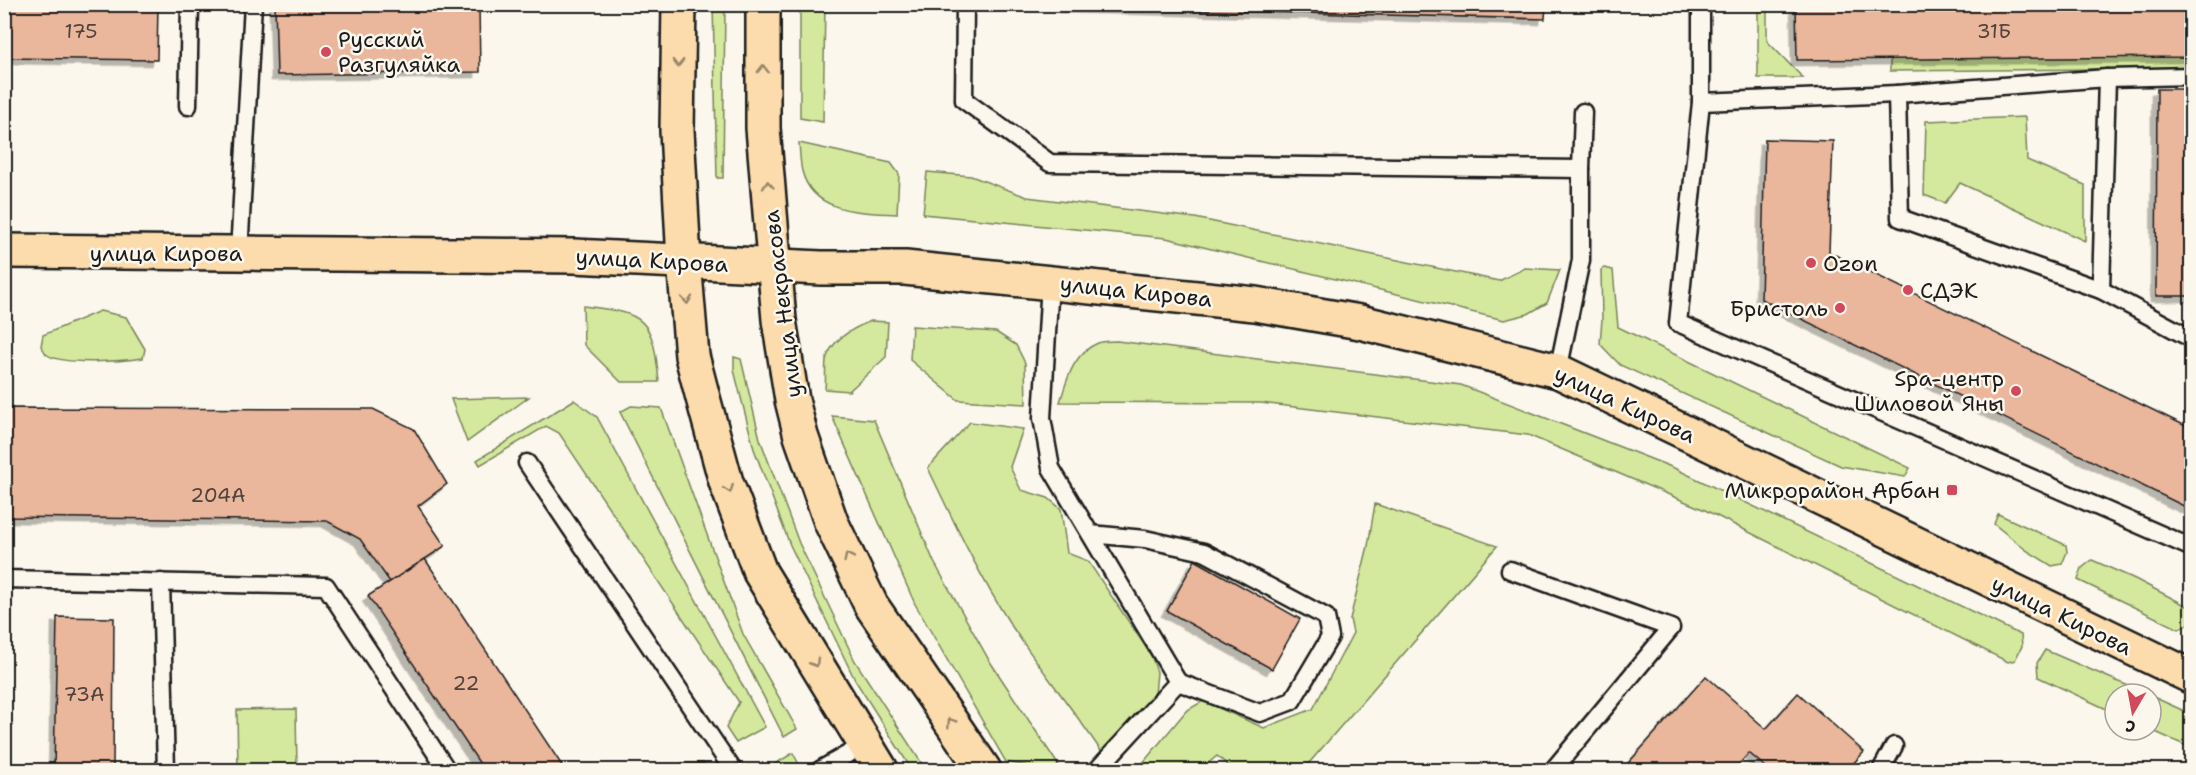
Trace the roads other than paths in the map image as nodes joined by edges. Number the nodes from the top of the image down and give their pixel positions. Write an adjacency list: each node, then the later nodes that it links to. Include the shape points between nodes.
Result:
1 (190, 4): 11 (lane)
2 (253, 4): 15 (lane)
3 (679, 4): 16 (main road, one-way to 16, via 677,130)
4 (763, 4): 17 (main road, улица Некрасова, one-way to 4, via 763,128)
5 (965, 4): 13 (lane, via 964,100 1050,163)
6 (1701, 4): 10 (lane)
7 (2192, 76): 8 (lane)
8 (2107, 78): 9 (lane); 19 (lane)
9 (1897, 94): 10 (lane); 19 (lane, via 1900,218)
10 (1701, 102): 24 (lane, via 1678,323)
11 (188, 106)
12 (1583, 112): 13 (lane)
13 (1581, 169): 21 (lane, via 1581,260)
14 (4, 251): 15 (main road, улица Кирова)
15 (239, 253): 16 (main road, улица Кирова, via 574,255)
16 (684, 261): 17 (main road, улица Кирова); 31 (main road, one-way to 31, via 692,356 726,482 760,572)
17 (775, 266): 18 (main road, улица Кирова, via 904,268); 36 (main road, улица Некрасова, one-way to 17, via 871,605 831,522 792,400)
18 (1050, 282): 21 (main road, улица Кирова, via 1255,304 1360,322); 23 (lane, via 1042,418 1051,468)
19 (2101, 290): 20 (lane)
20 (2192, 339)
21 (1558, 371): 28 (main road, улица Кирова)
22 (527, 463): 34 (lane)
23 (1090, 534): 29 (lane); 29 (lane, via 1145,539 1204,552 1326,617 1330,636 1292,701 1260,713)
24 (2192, 548)
25 (1510, 570): 38 (lane, via 1671,628)
26 (4, 579): 27 (lane)
27 (161, 582): 32 (lane); 33 (lane, via 326,586)
28 (2192, 677)
29 (1178, 682): 37 (lane)
30 (1893, 746): 39 (lane)
31 (872, 758): 35 (lane)
32 (166, 771)
33 (447, 771)
34 (733, 771)
35 (820, 771)
36 (984, 771)
37 (1097, 771)
38 (1553, 771)
39 (1881, 771)

